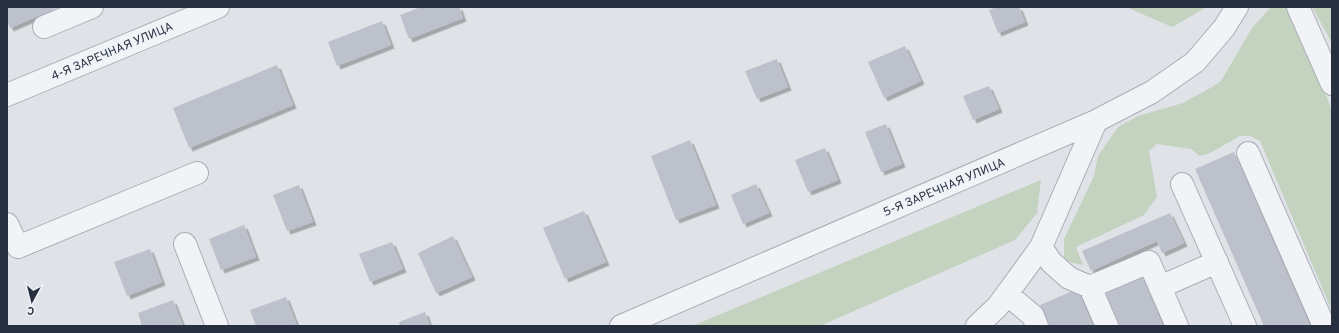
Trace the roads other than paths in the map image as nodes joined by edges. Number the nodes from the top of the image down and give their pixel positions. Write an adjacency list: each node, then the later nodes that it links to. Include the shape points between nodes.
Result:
1 (92, 7): 5 (street)
2 (218, 7): 7 (street, 4-Я ЗАРЕЧНАЯ УЛИЦА)
3 (1237, 7): 8 (street, 5-Я ЗАРЕЧНАЯ УЛИЦА, via 1224,28 1195,62 1152,92)
4 (1298, 7): 6 (street)
5 (44, 27)
6 (1332, 84)
7 (7, 95)
8 (1096, 121): 14 (street); 20 (street, 5-Я ЗАРЕЧНАЯ УЛИЦА)
9 (1248, 153): 26 (street)
10 (197, 173): 12 (street, via 18,247)
11 (1182, 184): 15 (street)
12 (7, 224)
13 (185, 244): 19 (street)
14 (1041, 247): 16 (street, via 1051,262 1069,278); 18 (street)
15 (1217, 262): 17 (street); 25 (street)
16 (1090, 287): 17 (street, via 1149,262); 23 (street)
17 (1160, 287): 24 (street)
18 (1007, 294): 21 (street); 22 (street, via 1033,316)
19 (216, 326)
20 (621, 326)
21 (977, 326)
22 (1037, 326)
23 (1107, 326)
24 (1177, 326)
25 (1245, 326)
26 (1324, 326)

